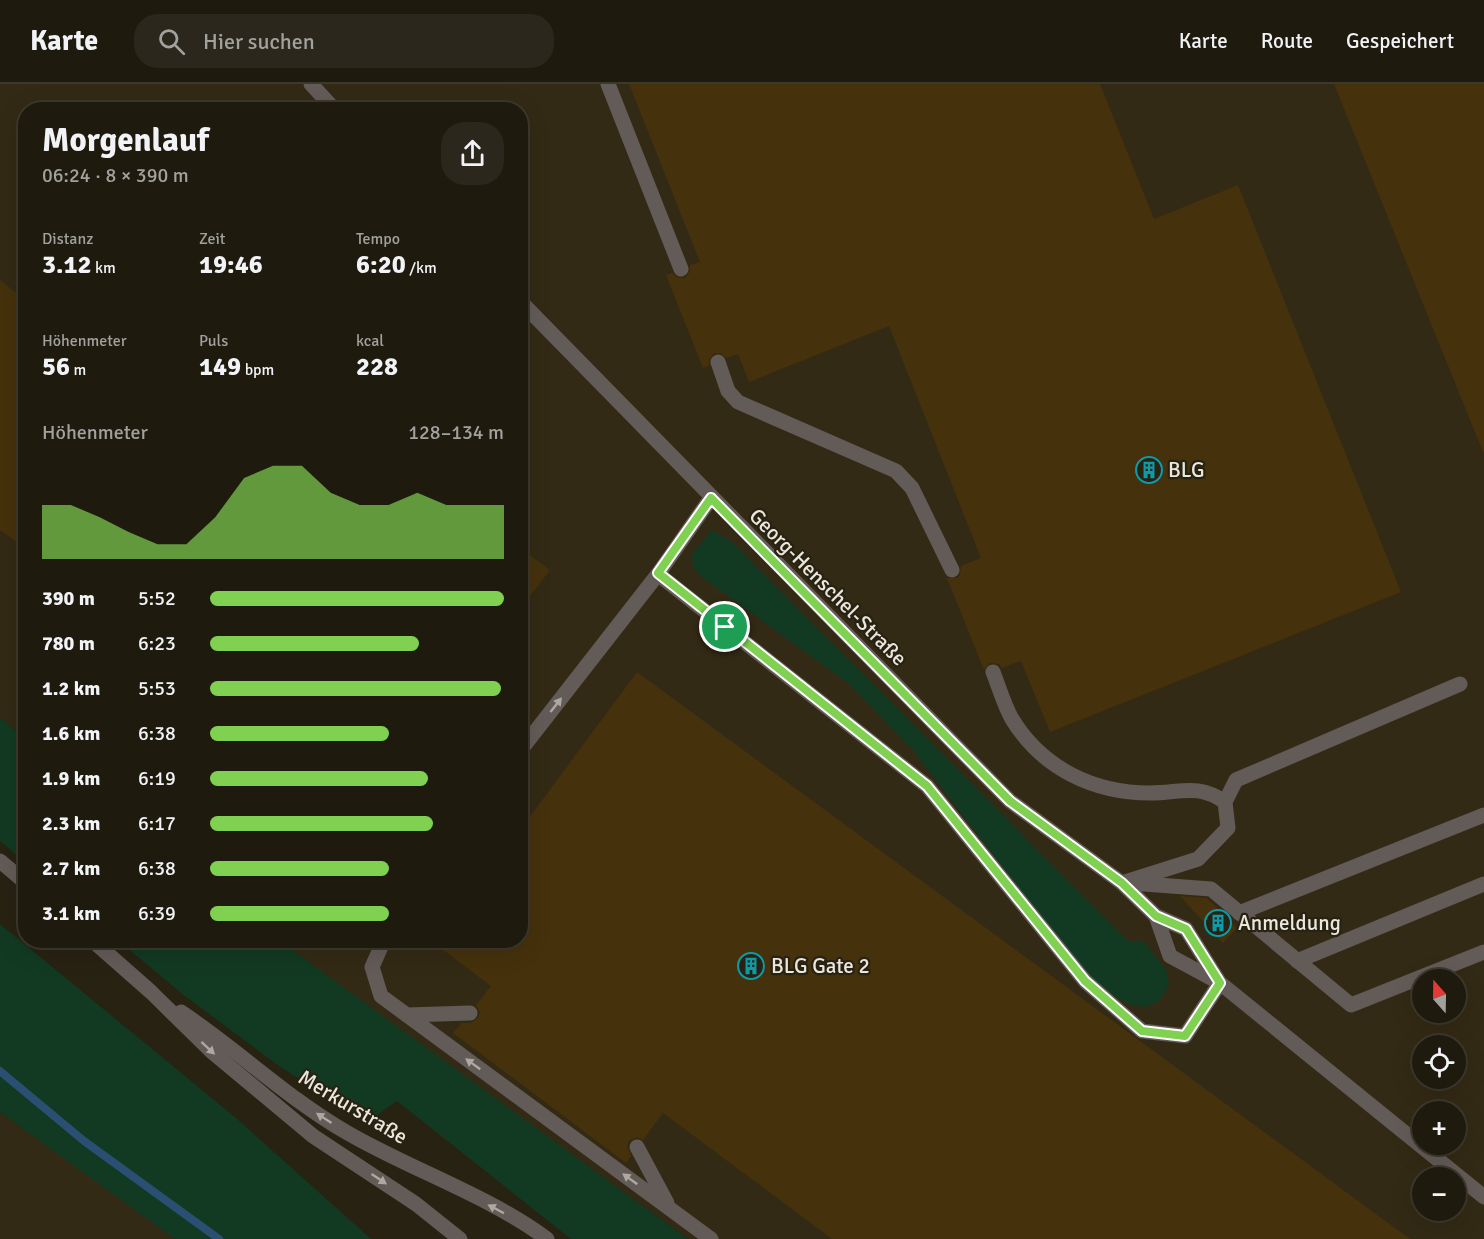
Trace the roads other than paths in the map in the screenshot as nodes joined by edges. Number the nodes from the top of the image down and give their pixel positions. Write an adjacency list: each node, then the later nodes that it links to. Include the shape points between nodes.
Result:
1 (311, 84): 3 (street)
2 (608, 84): 4 (street)
3 (328, 102)
4 (681, 269)
5 (528, 309): 7 (street, Georg-Henschel-Straße)
6 (718, 362): 8 (street, via 728,391 738,402 896,471 912,488)
7 (711, 498): 9 (street); 17 (street, Georg-Henschel-Straße, via 1010,801)
8 (952, 570)
9 (658, 573): 12 (street, one-way to 9); 25 (street, via 927,786 1085,981 1142,1031 1185,1036)
10 (993, 672): 13 (street, via 1011,717 1032,747 1062,770 1100,788 1149,793 1194,790 1209,792)
11 (1460, 684): 13 (street, via 1236,780)
12 (528, 741)
13 (1225, 802): 17 (street, via 1228,828 1198,859)
14 (1484, 815): 19 (street)
15 (0, 861): 16 (street)
16 (18, 876)
17 (1122, 883): 19 (street, via 1211,889); 20 (street, Georg-Henschel-Straße)
18 (1484, 884): 24 (street)
19 (1239, 913): 24 (street)
20 (1156, 916): 25 (street, via 1186,929); 25 (street, via 1170,956)
21 (101, 948): 26 (street, Merkurstraße)
22 (380, 948): 28 (street, via 372,967 381,996)
23 (1484, 952): 24 (street, via 1351,1005)
24 (1297, 960)
25 (1220, 983): 30 (street)
26 (151, 992): 32 (street, Merkurstraße, one-way to 32, via 211,1051 314,1136 416,1204); 33 (street, Merkurstraße, one-way to 26, via 347,1133 291,1097 220,1038)
27 (470, 1013): 28 (street)
28 (407, 1015): 31 (street, one-way to 28)
29 (637, 1147): 31 (street)
30 (1484, 1197)
31 (670, 1209): 34 (street)
32 (460, 1239)
33 (547, 1239)
34 (711, 1239)

